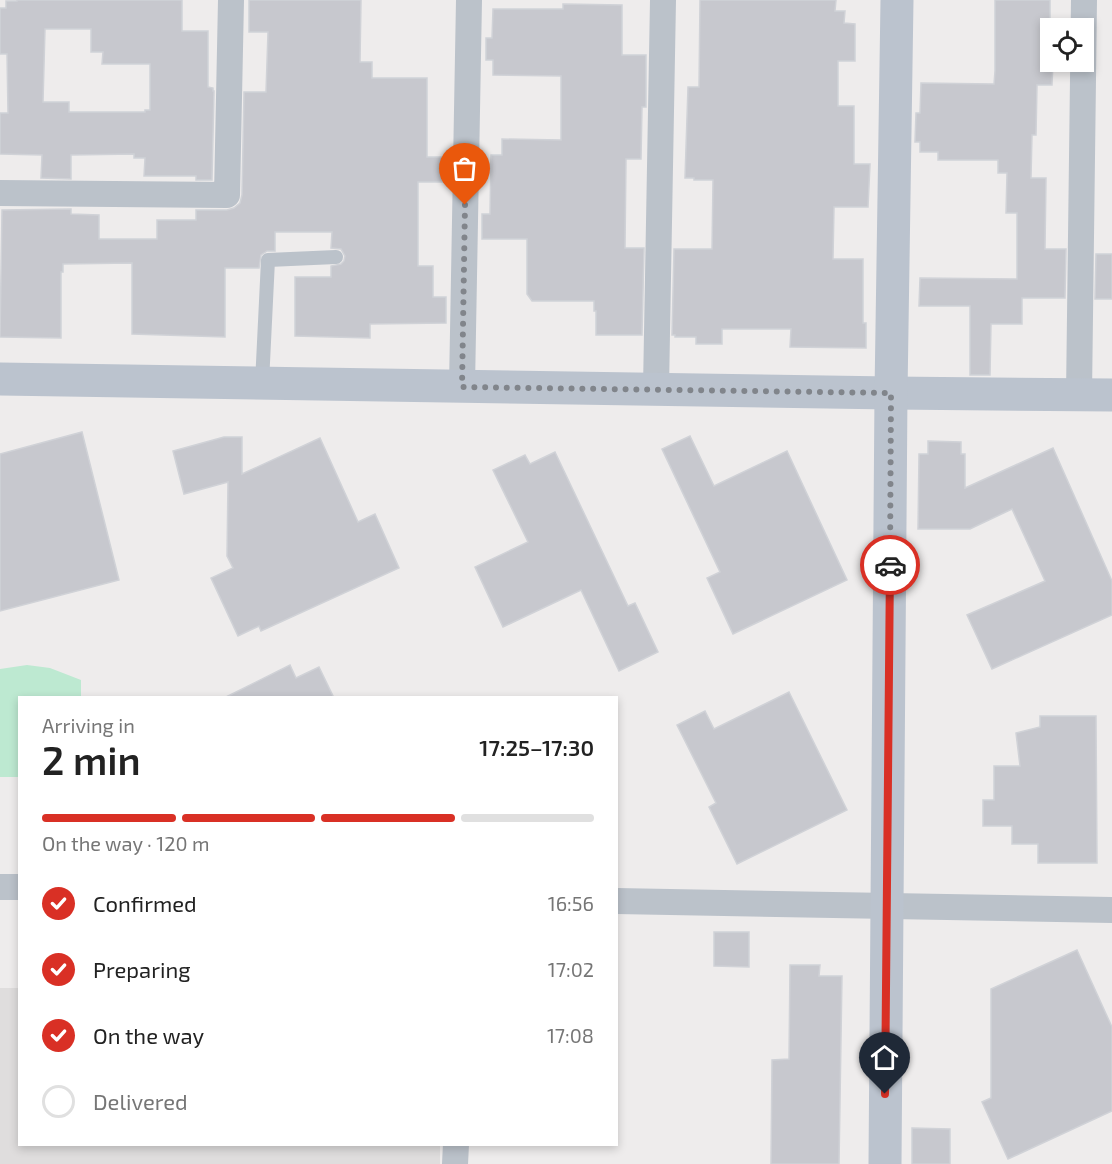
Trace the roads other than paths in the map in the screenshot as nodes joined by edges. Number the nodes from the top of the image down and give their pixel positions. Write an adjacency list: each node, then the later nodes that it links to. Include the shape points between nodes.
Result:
1 (231, 0): 6 (street, via 226,195)
2 (469, 0): 10 (street)
3 (663, 0): 11 (street)
4 (897, 0): 12 (street)
5 (1084, 0): 13 (street)
6 (0, 193)
7 (336, 257): 9 (lane, via 268,260)
8 (0, 379): 9 (street)
9 (262, 383): 10 (street)
10 (462, 387): 11 (street)
11 (656, 389): 12 (street)
12 (891, 393): 13 (street); 18 (street)
13 (1079, 395): 14 (street)
14 (1112, 395)
15 (0, 887): 16 (street)
16 (18, 887)
17 (618, 901): 18 (street)
18 (887, 906): 19 (street); 22 (street)
19 (1112, 910)
20 (456, 1146): 21 (street)
21 (455, 1164)
22 (885, 1164)

